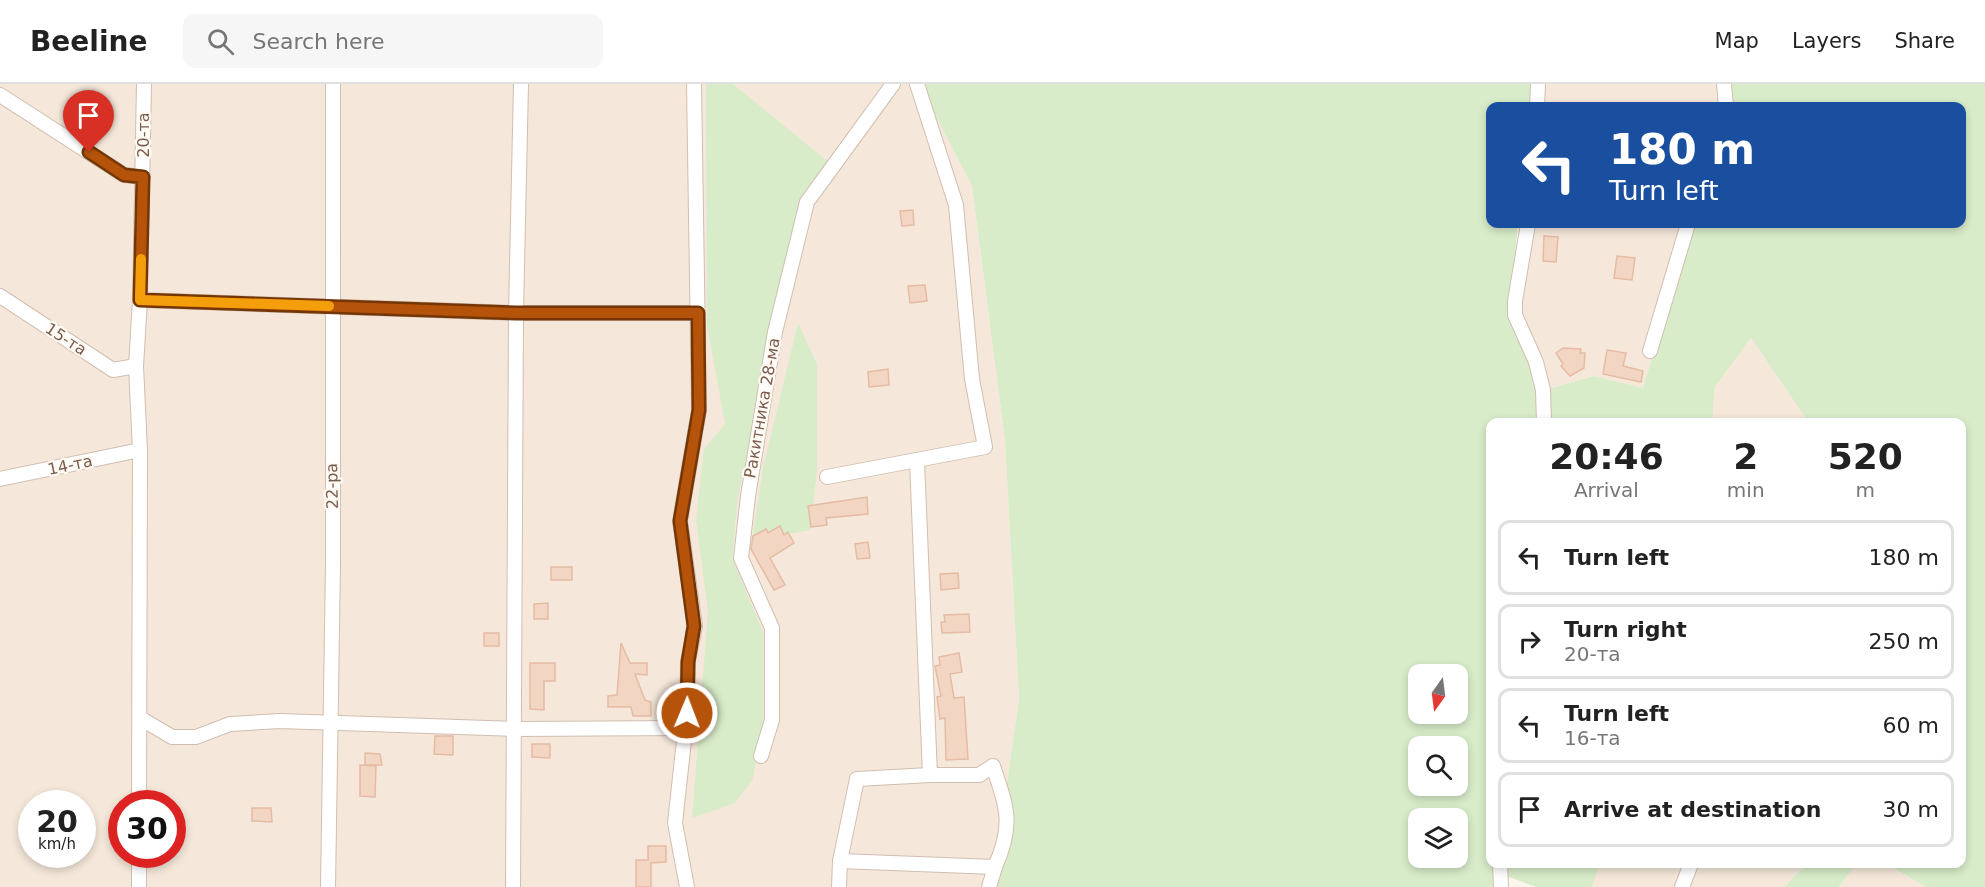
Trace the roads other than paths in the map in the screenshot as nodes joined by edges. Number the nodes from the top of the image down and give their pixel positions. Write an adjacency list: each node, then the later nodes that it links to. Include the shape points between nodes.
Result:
1 (144, 84): 12 (street, 20-та)
2 (333, 84): 17 (street, 22-ра)
3 (521, 84): 18 (street)
4 (694, 84): 19 (street)
5 (893, 84): 31 (street, Ракитника 28-ма, via 807,202 775,332 741,558 772,628 772,720)
6 (917, 84): 24 (street, via 956,204 972,379 985,447)
7 (1538, 84): 10 (street)
8 (1724, 84): 11 (street)
9 (0, 95): 12 (street, via 124,175)
10 (1537, 102)
11 (1726, 102)
12 (143, 177): 16 (street, 20-та)
13 (1527, 228): 22 (street, via 1515,315 1541,381)
14 (1687, 228): 20 (street)
15 (0, 296): 21 (street, 15-та, via 113,369)
16 (140, 300): 17 (street); 21 (street, 20-та)
17 (332, 307): 18 (street); 28 (street, 22-ра)
18 (516, 313): 19 (street); 30 (street)
19 (698, 313): 29 (street, via 699,410 680,521 694,626)
20 (1650, 351)
21 (136, 366): 23 (street, 20-та)
22 (1544, 418)
23 (140, 450): 26 (street, 14-та); 27 (street, 20-та)
24 (917, 461): 25 (street); 32 (street)
25 (827, 477)
26 (0, 479)
27 (140, 718): 28 (street, via 172,737 196,737 230,724); 33 (street, 20-та)
28 (331, 723): 30 (street); 40 (street, 22-ра)
29 (684, 728): 30 (street); 42 (street, via 675,823)
30 (515, 729): 41 (street)
31 (761, 756)
32 (930, 775): 34 (street, via 857,779); 35 (street, via 979,775 993,766 1008,810 1006,843)
33 (140, 790)
34 (840, 861): 35 (street); 43 (street)
35 (995, 867): 44 (street)
36 (139, 868): 39 (street)
37 (1500, 868): 45 (street)
38 (1689, 868): 46 (street)
39 (139, 887)
40 (328, 887)
41 (513, 887)
42 (687, 887)
43 (839, 887)
44 (989, 887)
45 (1501, 887)
46 (1682, 887)

